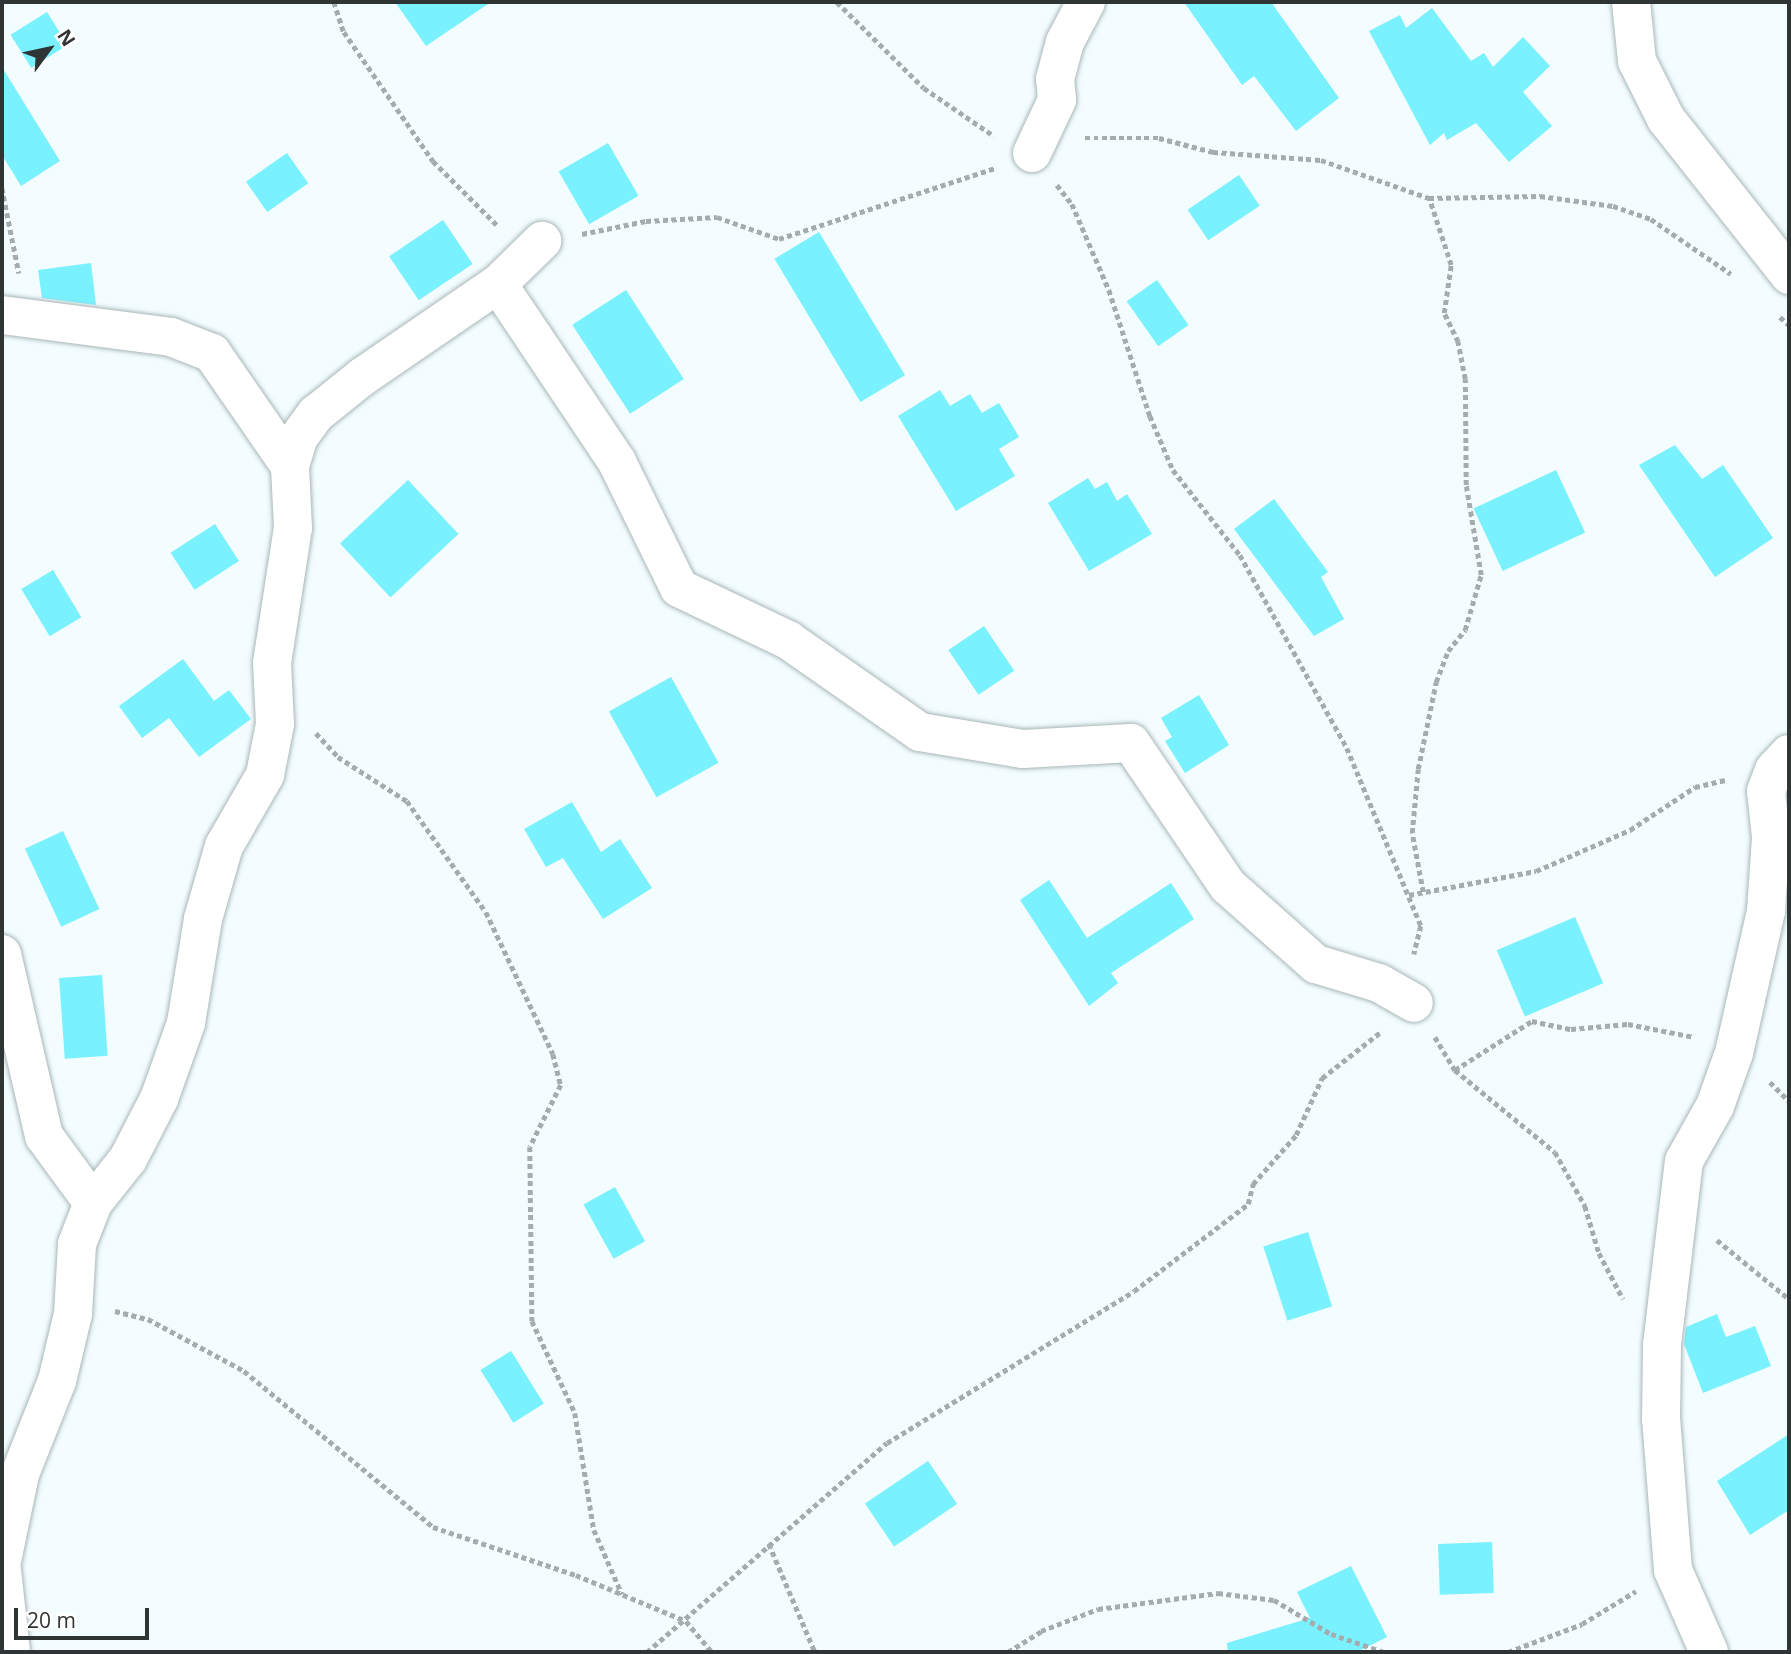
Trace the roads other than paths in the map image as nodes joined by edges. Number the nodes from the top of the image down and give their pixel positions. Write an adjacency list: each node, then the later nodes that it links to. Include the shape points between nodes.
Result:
1 (1086, 2): 3 (street, via 1065,42 1055,79 1057,100)
2 (1631, 2): 5 (street, via 1629,17 1637,61 1666,119)
3 (1032, 153)
4 (542, 241): 6 (street)
5 (1789, 275)
6 (498, 284): 8 (street, via 316,414 299,437); 11 (street, via 617,463 679,588 788,640 919,732 1023,749 1131,743 1228,886 1316,964 1379,983)
7 (15, 318): 8 (street, via 171,337 212,353)
8 (290, 466): 12 (street, via 293,528 272,663 275,724 265,775 225,846 202,919 186,1023 159,1099 135,1147)
9 (1782, 762): 17 (street, via 1766,791 1771,837 1766,911 1734,1054 1715,1106 1685,1161 1662,1345 1661,1419 1673,1570)
10 (2, 954): 12 (street, via 44,1136)
11 (1414, 1003)
12 (93, 1203): 13 (street, via 77,1244 74,1302 57,1381)
13 (6, 1517): 14 (street)
14 (2, 1561)
15 (2, 1570): 16 (street)
16 (11, 1652)
17 (1709, 1652)

